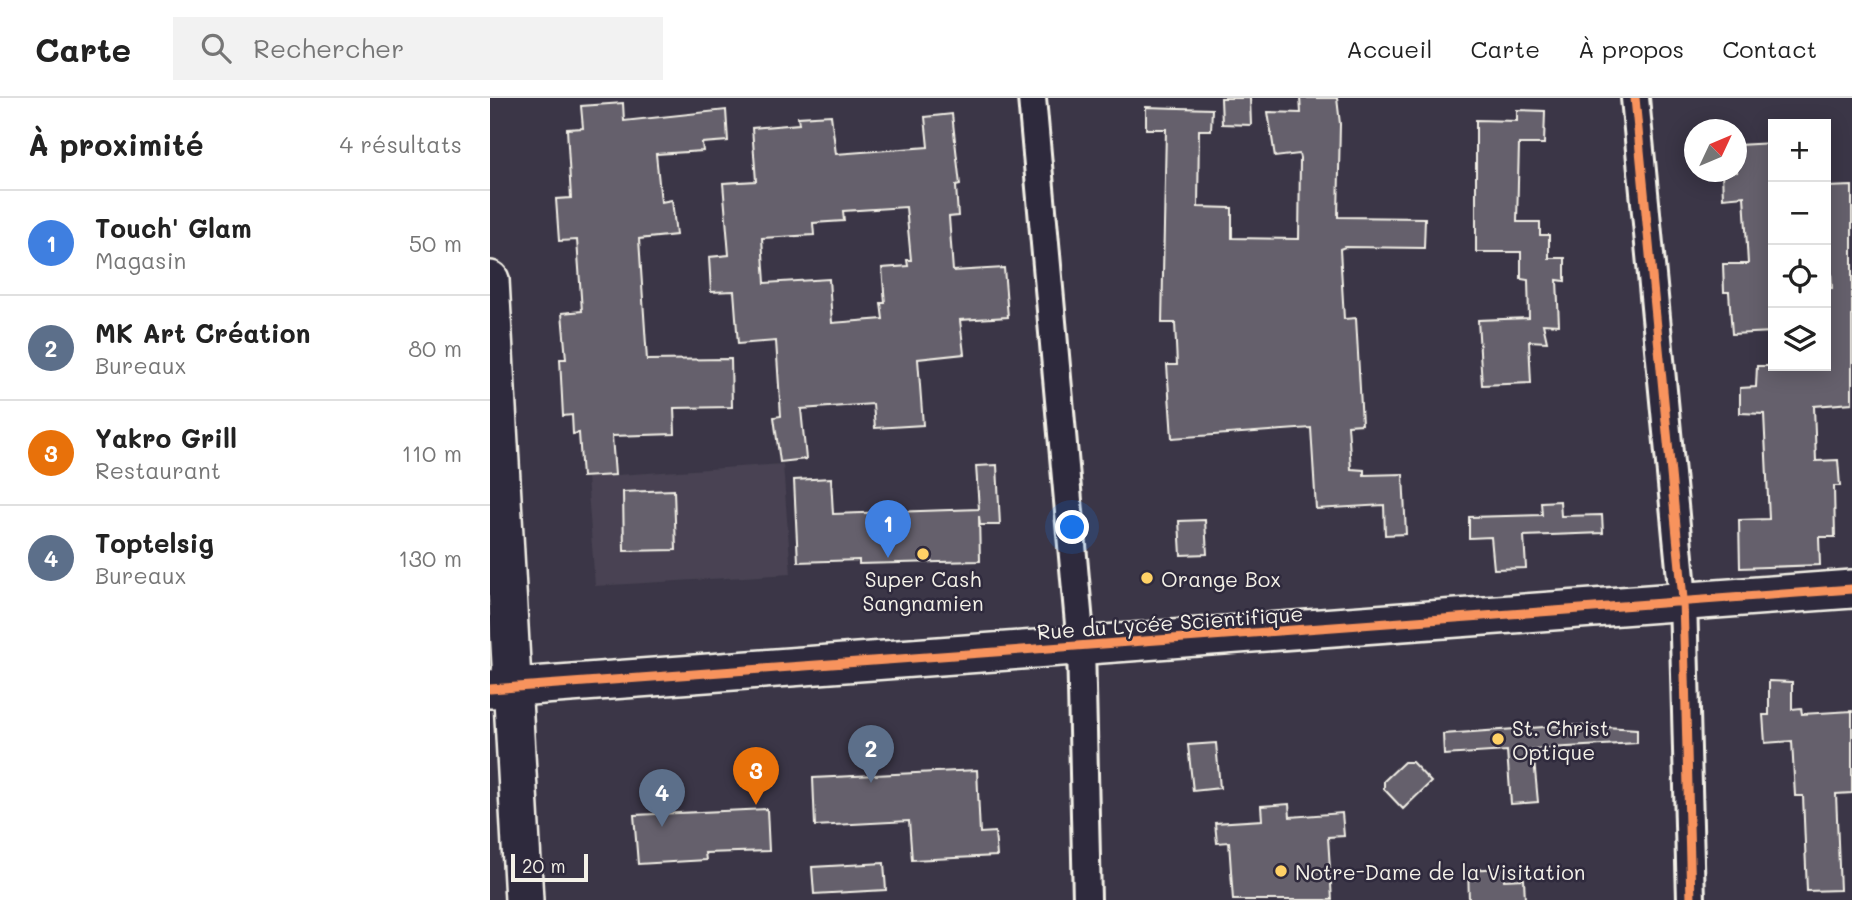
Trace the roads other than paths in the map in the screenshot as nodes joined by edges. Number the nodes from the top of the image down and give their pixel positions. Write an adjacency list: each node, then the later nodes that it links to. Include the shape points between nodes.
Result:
1 (1032, 98): 6 (street)
2 (1635, 98): 5 (street)
3 (490, 280): 7 (street)
4 (1852, 589): 5 (street, Rue du Lycée Scientifique)
5 (1683, 599): 6 (street, Rue du Lycée Scientifique); 10 (street)
6 (1081, 646): 7 (street, Rue du Lycée Scientifique); 9 (street)
7 (501, 688): 8 (street)
8 (524, 900)
9 (1087, 900)
10 (1691, 900)

